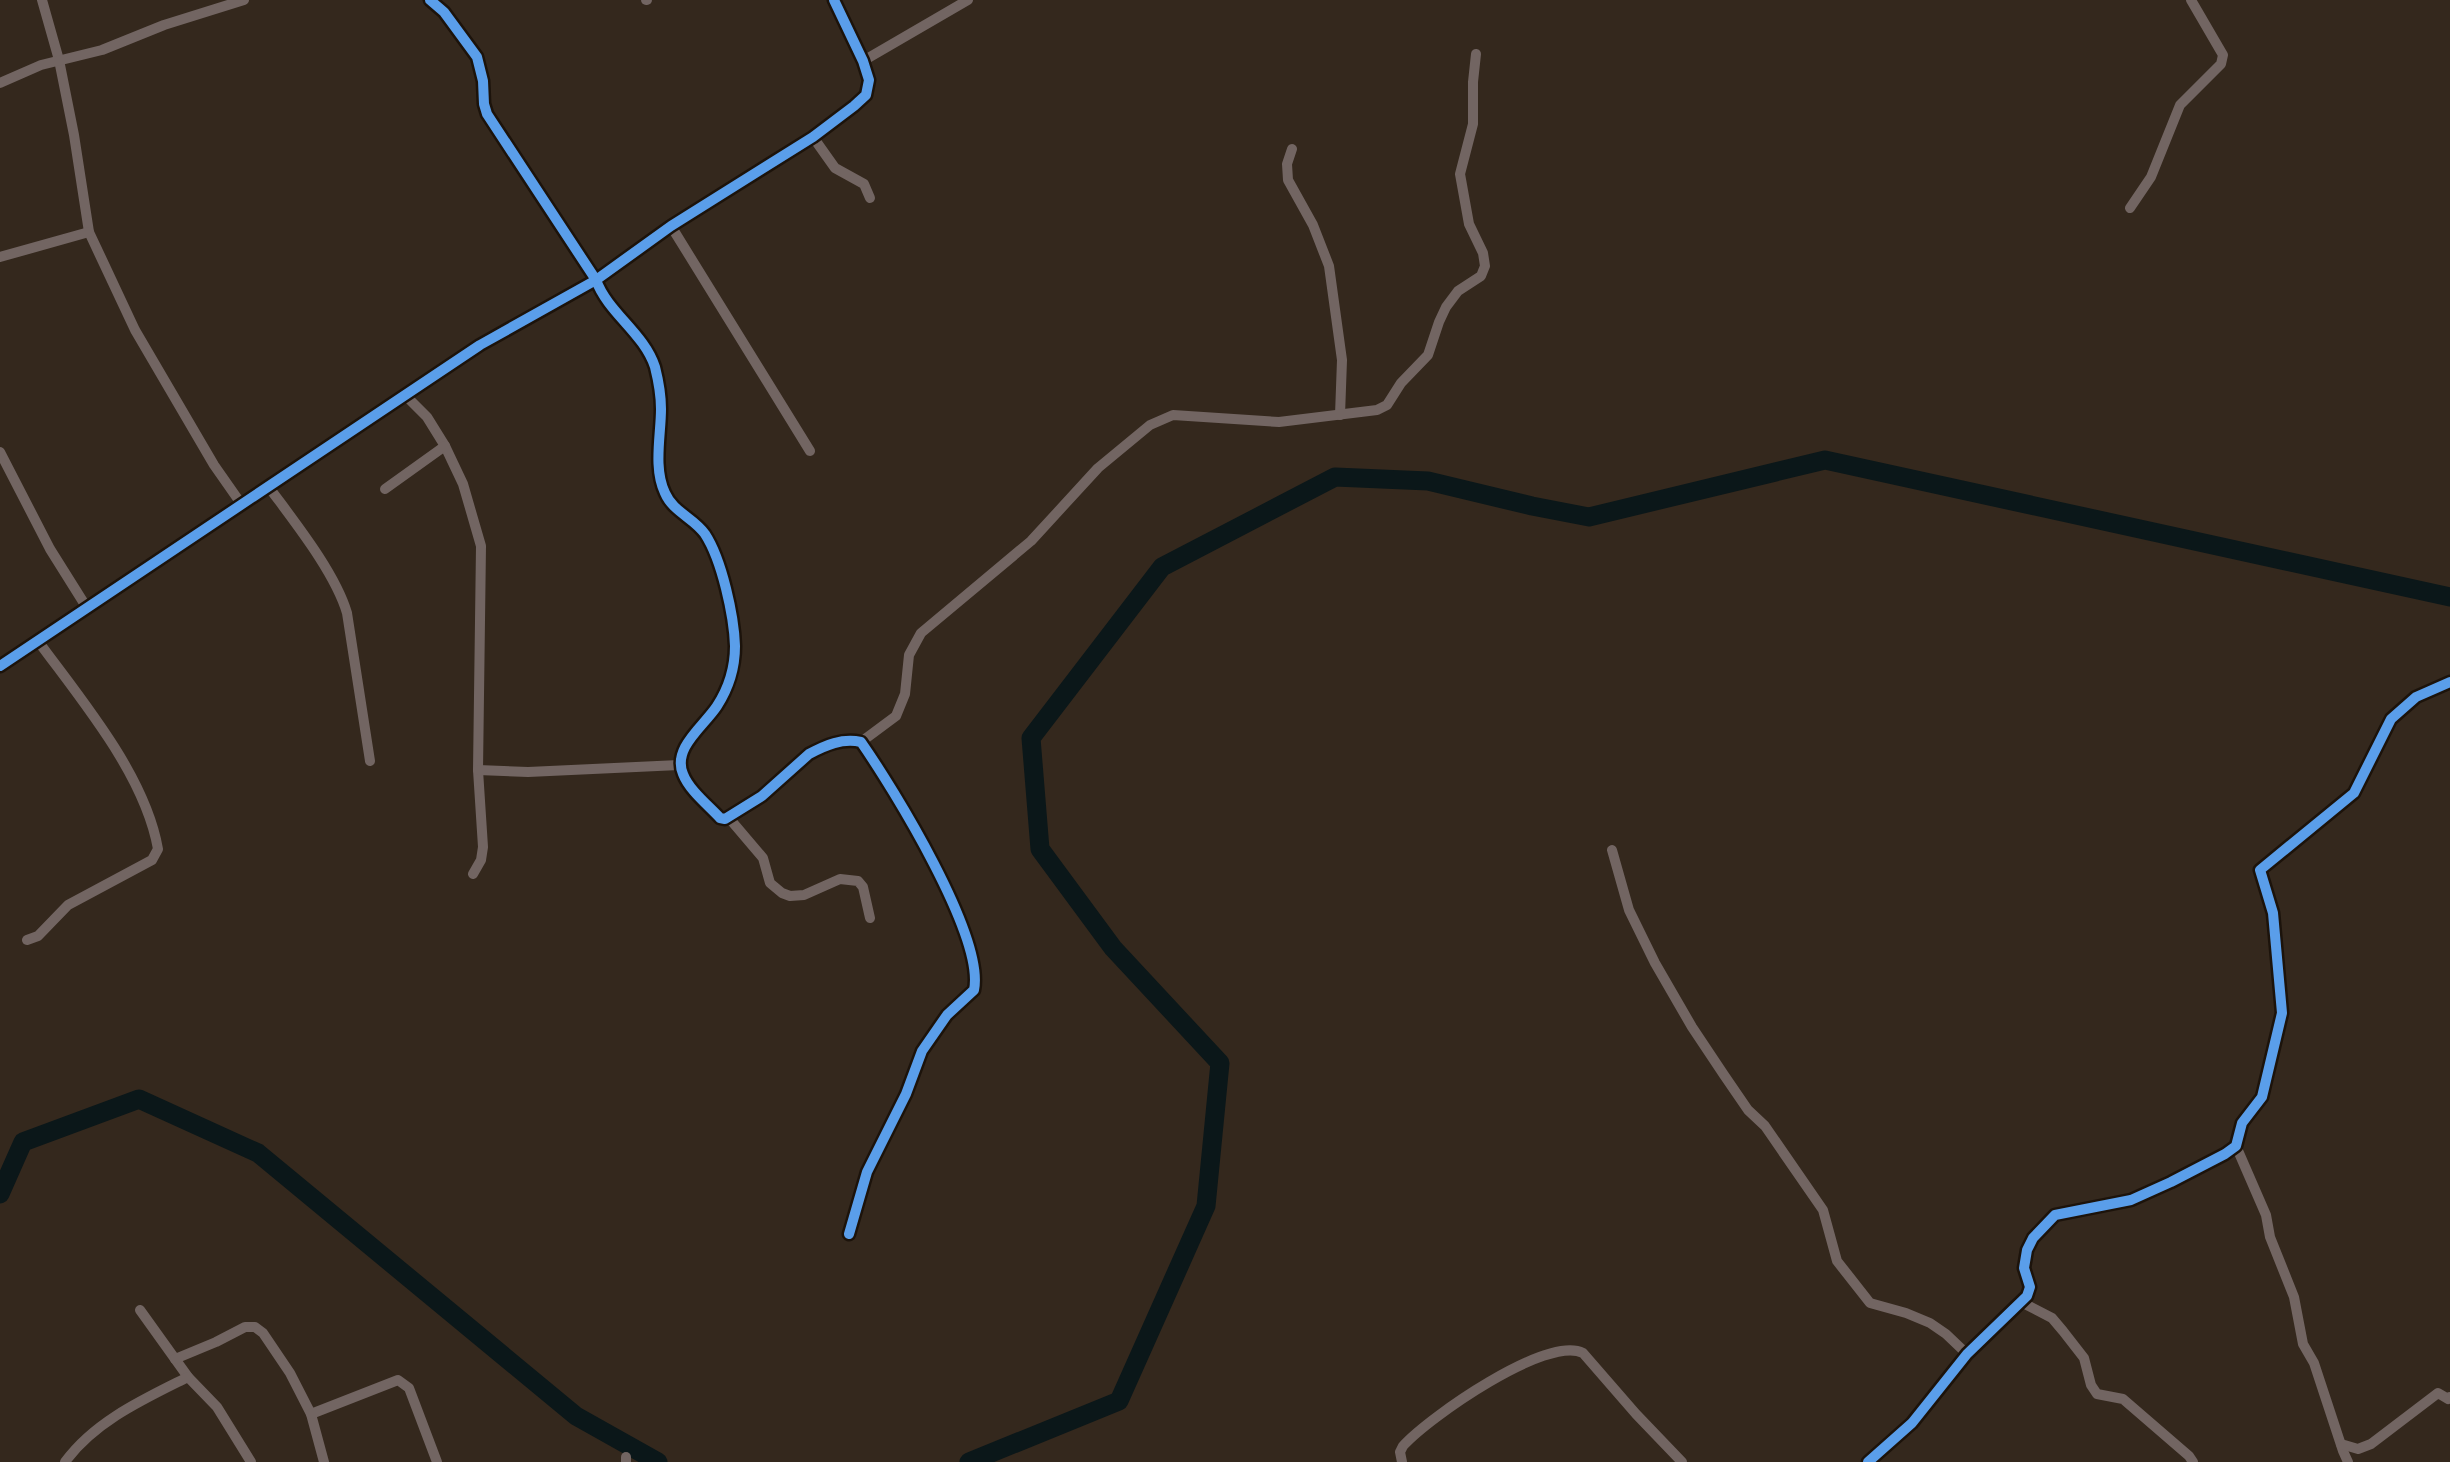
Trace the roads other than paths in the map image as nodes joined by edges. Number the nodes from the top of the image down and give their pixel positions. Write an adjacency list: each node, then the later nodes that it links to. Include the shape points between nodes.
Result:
1 (42, 0): 8 (street)
2 (244, 0): 8 (street, via 102,50)
3 (430, 0): 18 (street, via 477,57 487,114)
4 (834, 0): 9 (street)
5 (968, 0): 9 (street)
6 (2191, 0): 14 (street, via 2223,55 2221,64 2180,105 2151,177)
7 (1476, 54): 20 (street, via 1473,124 1460,174 1469,224 1485,259 1484,272 1455,295 1441,316 1428,355 1384,408)
8 (59, 60): 10 (street); 16 (street)
9 (863, 61): 11 (street, via 869,80 866,95)
10 (0, 83)
11 (813, 137): 13 (street, via 835,168 864,184); 15 (street)
12 (1292, 149): 20 (street, via 1288,180 1329,266 1342,360)
13 (870, 198)
14 (2130, 208)
15 (670, 226): 18 (street); 22 (street)
16 (89, 232): 17 (street); 26 (street, via 135,330)
17 (0, 257)
18 (596, 280): 19 (street); 33 (street, via 604,298 650,355 661,406 660,476 665,493 677,511 704,533 731,611 733,672)
19 (404, 394): 21 (street, via 427,417); 24 (street)
20 (1340, 415): 31 (street, via 1279,422 1173,415 1150,425 1098,468 1031,541 920,633 909,655 905,694 896,716)
21 (445, 446): 25 (street); 34 (street, via 463,484 481,546)
22 (810, 451)
23 (0, 452): 27 (street, via 50,549)
24 (268, 486): 26 (street); 32 (street, via 306,537 343,601)
25 (385, 489)
26 (242, 505): 27 (street)
27 (87, 608): 28 (street)
28 (38, 641): 29 (street); 39 (street, via 131,775 158,849 152,860 68,905 38,936)
29 (0, 666)
30 (2450, 682): 40 (street, via 2416,697 2391,719 2354,793 2260,870 2273,913 2282,1013 2262,1097 2242,1123)
31 (861, 742): 35 (street, via 828,744 809,754); 41 (street, via 939,874 974,960 976,984 973,994 951,1010 922,1051 867,1172)
32 (370, 761)
33 (679, 765): 34 (street); 35 (street, via 720,818)
34 (478, 770): 37 (street, via 483,847)
35 (729, 818): 38 (street, via 763,858 775,889 790,896 804,895 840,879 858,881)
36 (1612, 850): 44 (street, via 1629,910 1655,963 1724,1075 1751,1114 1765,1125 1822,1210 1837,1261 1870,1303 1930,1323)
37 (472, 874)
38 (870, 918)
39 (27, 940)
40 (2236, 1146): 42 (street, via 2132,1200 2055,1215 2027,1250 2024,1268 2030,1287); 49 (street, via 2266,1215 2294,1297 2303,1344 2314,1363)
41 (849, 1234)
42 (2021, 1302): 44 (street); 57 (street, via 2052,1318 2063,1331 2084,1358 2097,1394 2123,1399)
43 (140, 1310): 45 (street)
44 (1967, 1354): 56 (street, via 1921,1414)
45 (175, 1359): 46 (street); 48 (street, via 254,1327 284,1364)
46 (188, 1377): 50 (street, via 120,1413); 51 (street, via 217,1407)
47 (2450, 1397): 49 (street, via 2438,1393 2371,1444 2358,1449)
48 (311, 1413): 52 (street); 53 (street, via 402,1381 411,1392)
49 (2341, 1444): 58 (street)
50 (65, 1462)
51 (251, 1462)
52 (324, 1462)
53 (437, 1462)
54 (1402, 1462): 55 (street, via 1403,1446 1440,1412 1527,1363 1567,1349 1583,1353)
55 (1682, 1462)
56 (1868, 1462)
57 (2193, 1462)
58 (2348, 1462)

